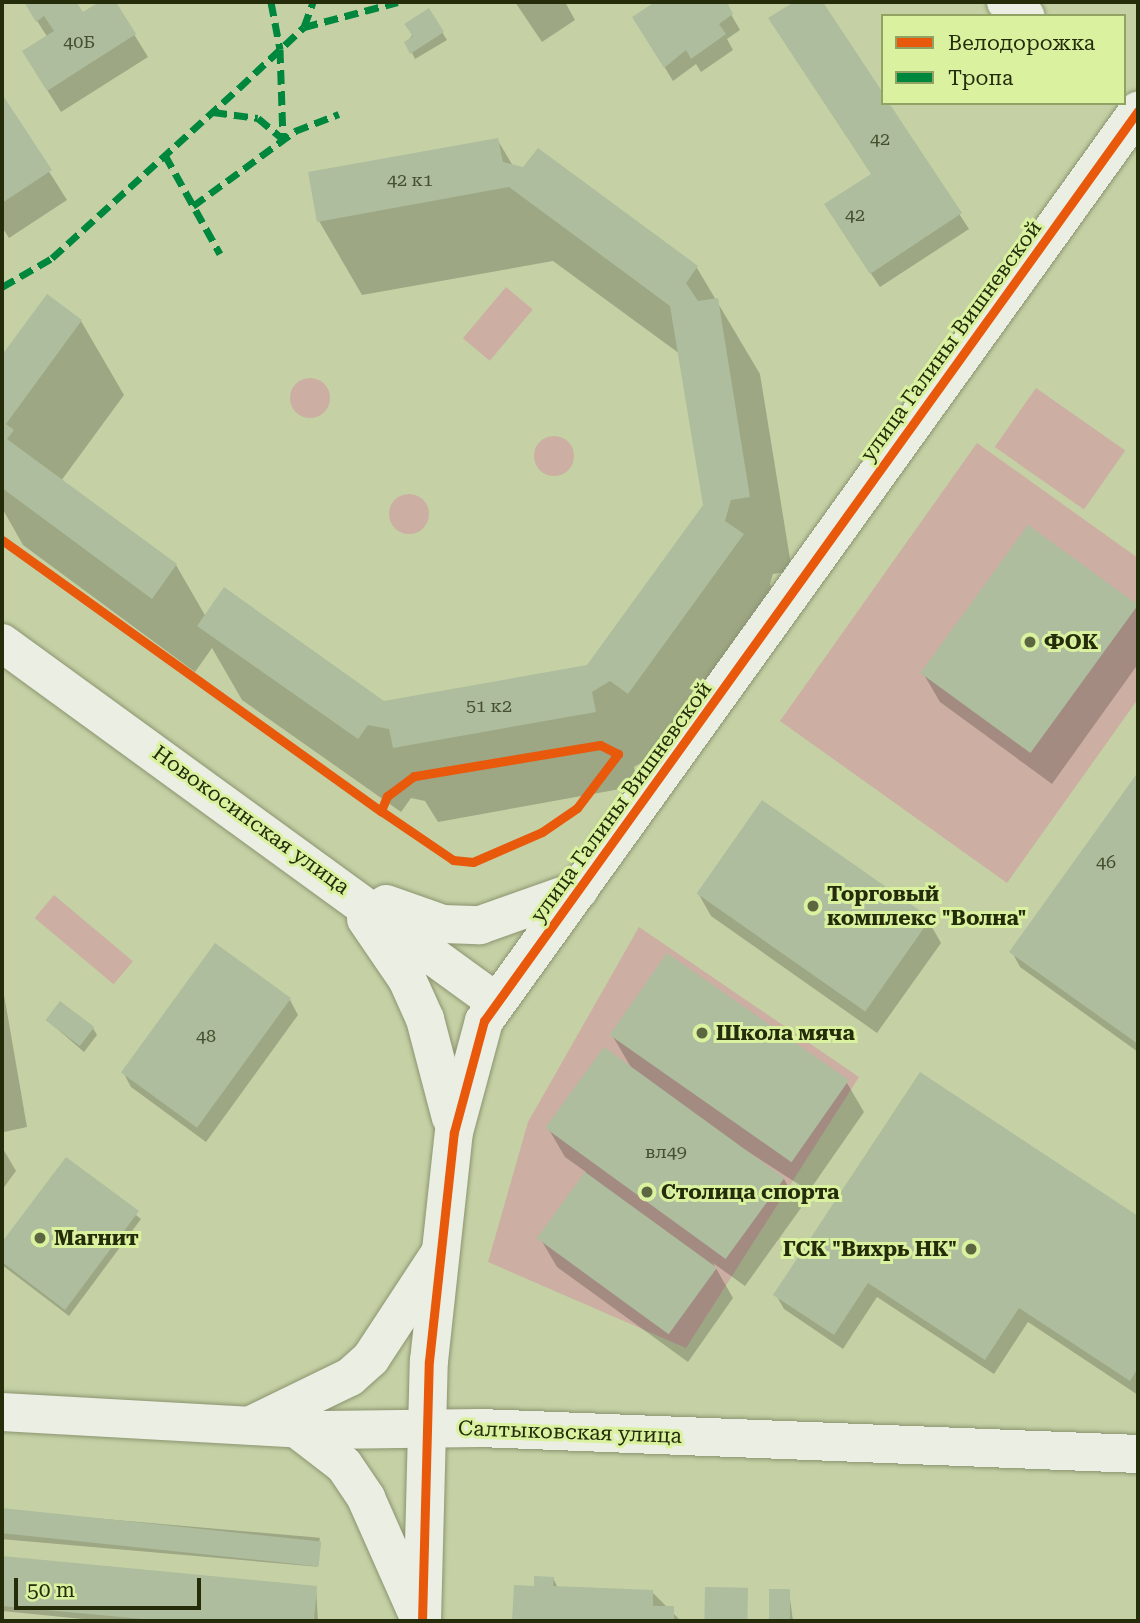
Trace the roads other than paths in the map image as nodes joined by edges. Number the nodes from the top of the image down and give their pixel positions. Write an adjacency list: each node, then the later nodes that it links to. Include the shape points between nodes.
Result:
1 (1006, 2): 2 (street)
2 (1022, 14)
3 (1138, 111): 6 (street, улица Галины Вишневской)
4 (2, 643): 5 (street, Новокосинская улица)
5 (334, 879): 6 (street, via 443,924 508,918); 7 (street, Новокосинская улица); 8 (street, via 407,979 440,1059)
6 (582, 888): 7 (street, улица Галины Вишневской)
7 (496, 1002): 8 (street, улица Галины Вишневской, via 475,1042)
8 (454, 1132): 9 (street, улица Галины Вишневской)
9 (441, 1251): 11 (street, via 371,1359 350,1377); 13 (street, улица Галины Вишневской)
10 (2, 1412): 11 (street, Салтыковская улица)
11 (247, 1427): 12 (street, Салтыковская улица)
12 (297, 1429): 13 (street, Салтыковская улица); 15 (street, via 344,1465 366,1498)
13 (426, 1429): 14 (street, Салтыковская улица); 15 (street, улица Галины Вишневской)
14 (1138, 1454)
15 (421, 1621)

